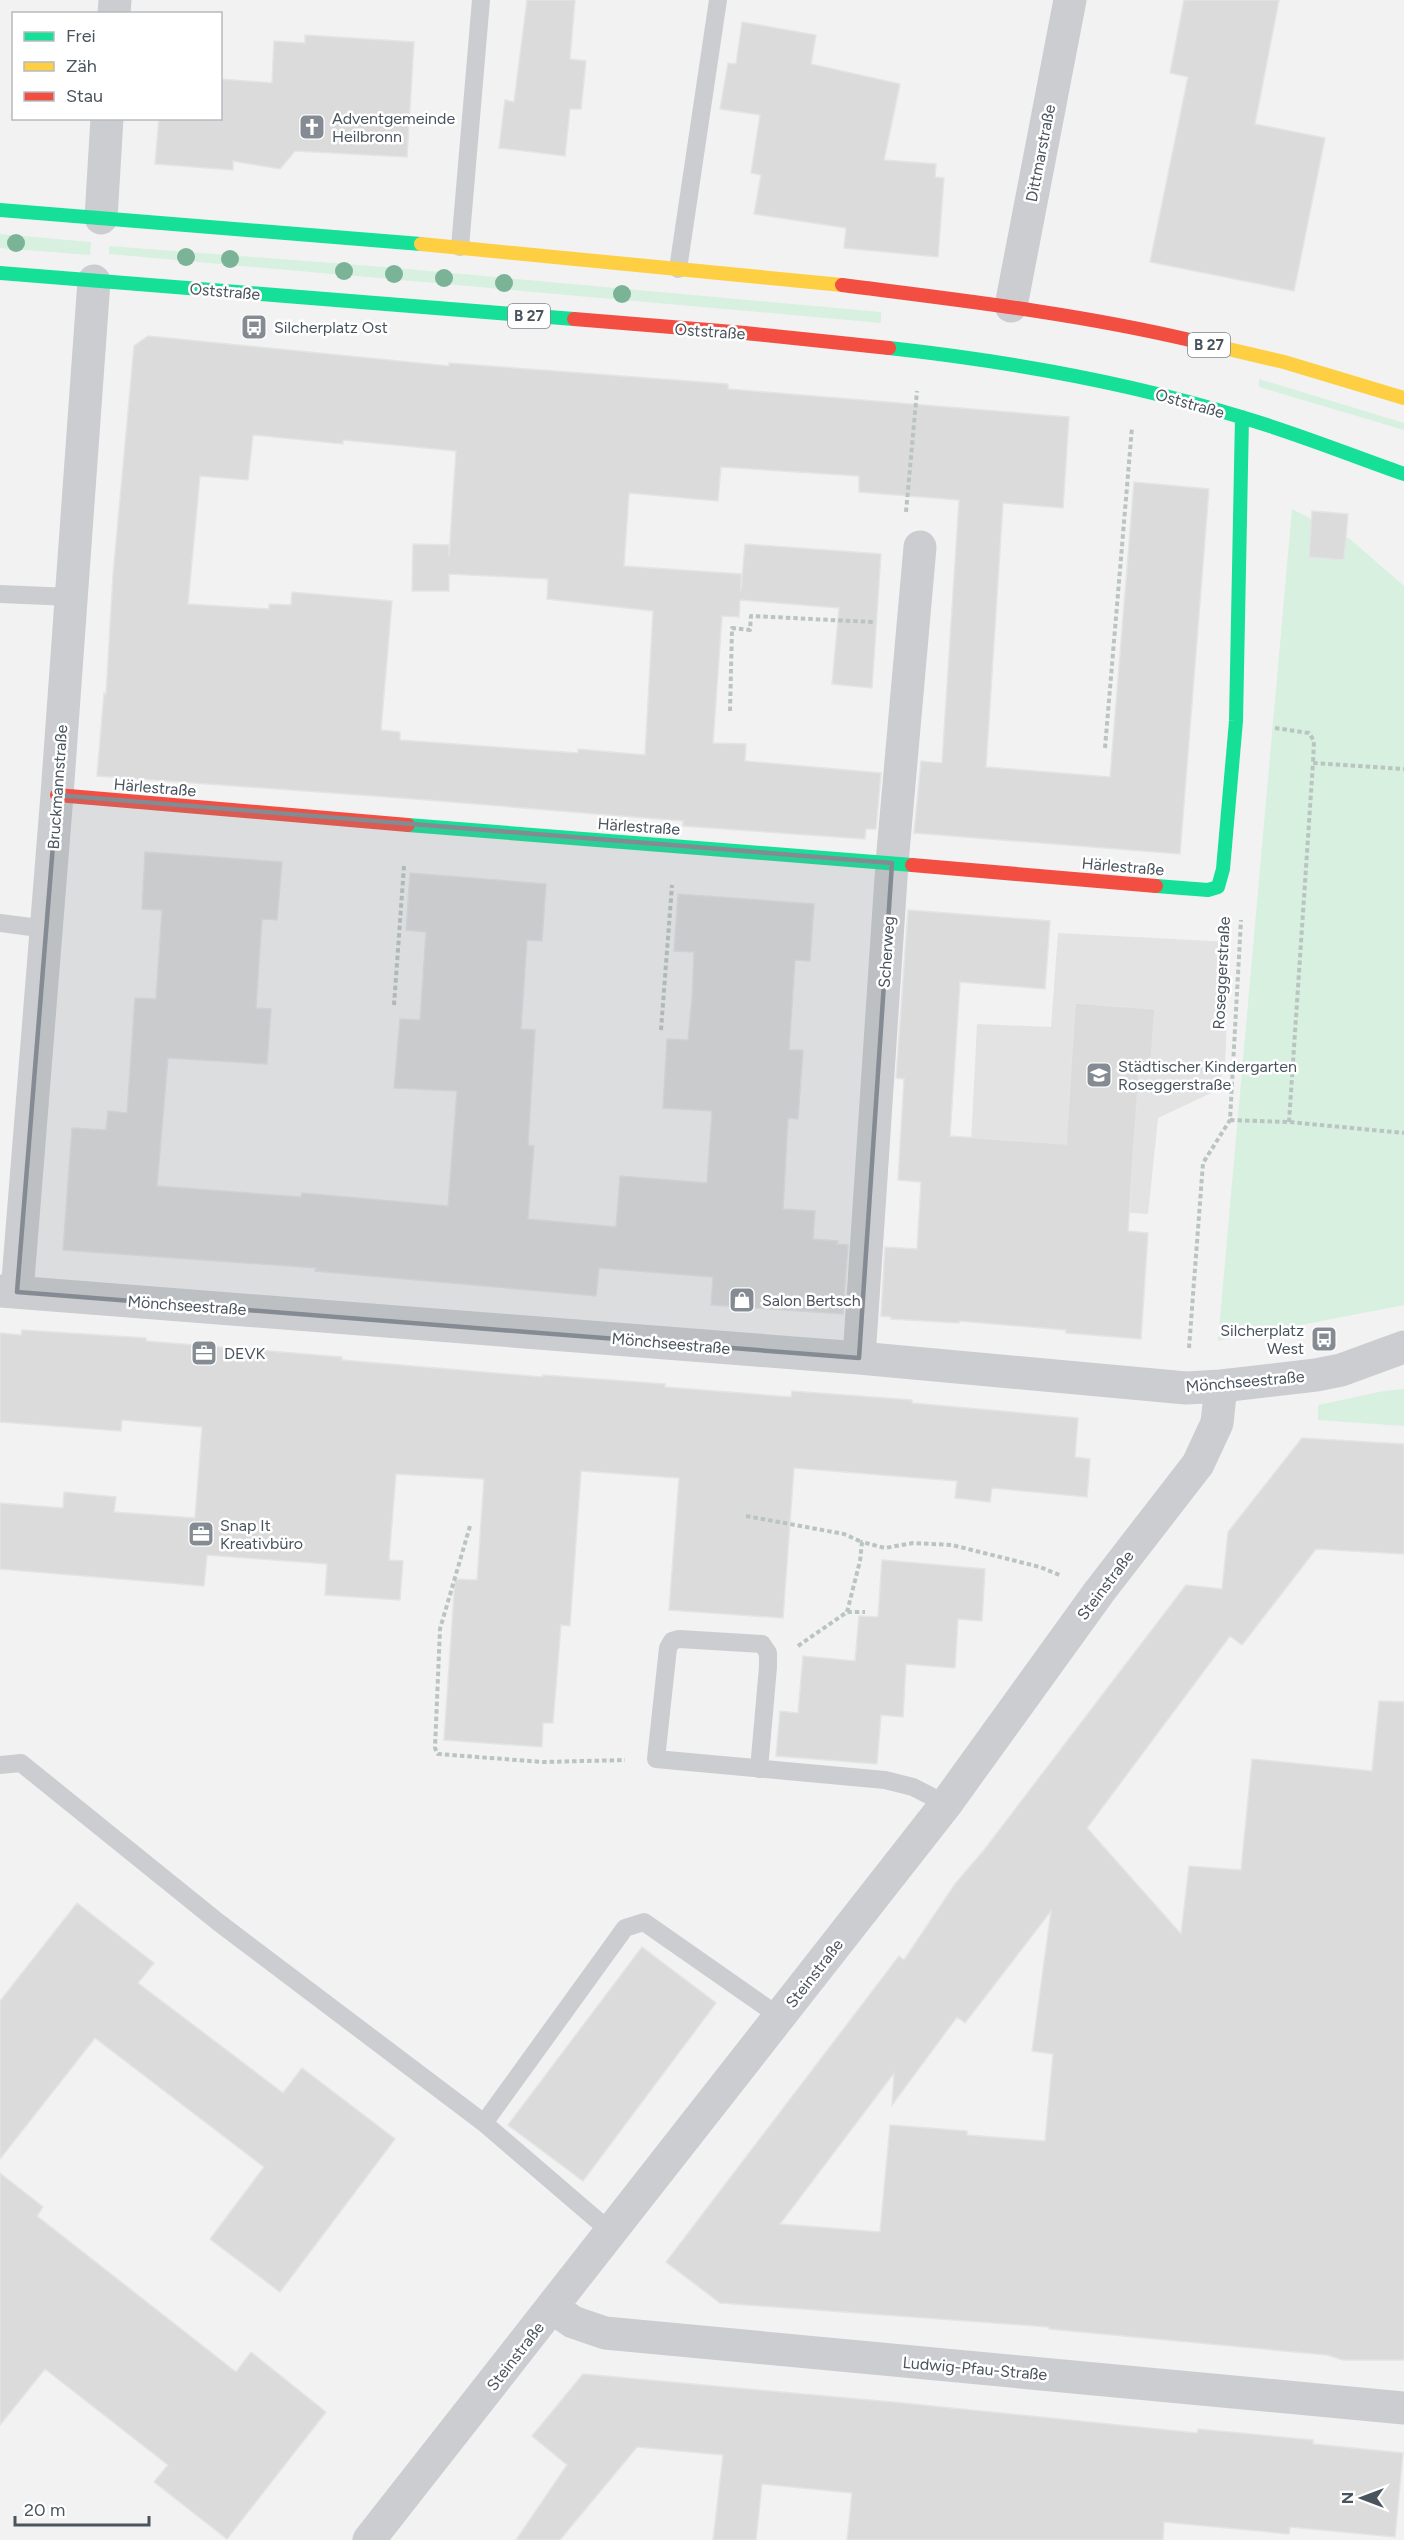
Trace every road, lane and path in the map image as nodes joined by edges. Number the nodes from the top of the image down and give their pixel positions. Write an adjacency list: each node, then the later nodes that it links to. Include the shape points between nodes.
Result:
1 (481, 0): 7 (lane)
2 (718, 0): 8 (lane)
3 (1070, 0): 11 (street, Dittmarstraße)
4 (107, 120): 6 (street)
5 (0, 210): 6 (main road, B 27)
6 (101, 218): 7 (main road, B 27)
7 (460, 247): 8 (main road, B 27)
8 (678, 269): 11 (main road, B 27)
9 (0, 273): 10 (main road, Oststraße / B 27)
10 (94, 281): 12 (main road, Oststraße / B 27, via 745,333); 19 (street, Bruckmannstraße)
11 (1011, 306): 14 (main road, B 27, via 1150,331 1284,362)
12 (920, 351): 13 (main road, Oststraße / B 27); 17 (path, via 903,536)
13 (1136, 388): 15 (main road, Oststraße / B 27); 23 (path)
14 (1404, 398)
15 (1242, 417): 16 (main road, Oststraße / B 27); 30 (main road, via 1236,721 1223,869)
16 (1404, 474)
17 (920, 547): 20 (street, Scherweg)
18 (0, 594): 19 (lane)
19 (71, 597): 26 (street, Bruckmannstraße)
20 (913, 623): 21 (path, via 751,616 750,630 732,628); 29 (street, Scherweg)
21 (730, 711)
22 (1270, 727): 24 (path, via 1309,733 1314,741)
23 (1105, 748)
24 (1313, 763): 25 (path); 36 (path)
25 (1404, 769)
26 (57, 795): 27 (main road, Härlestraße); 32 (street, Bruckmannstraße)
27 (407, 826): 28 (main road, Härlestraße); 33 (path)
28 (675, 845): 29 (main road, Härlestraße); 34 (path)
29 (892, 862): 30 (main road, Härlestraße, via 1208,890); 40 (street, Scherweg)
30 (1218, 886): 35 (path, Roseggerstraße, via 1242,910)
31 (0, 923): 32 (lane)
32 (46, 929): 38 (street, Bruckmannstraße)
33 (394, 1005)
34 (661, 1030)
35 (1230, 1120): 36 (path); 44 (path, Roseggerstraße, via 1203,1163)
36 (1288, 1122): 37 (path)
37 (1404, 1133)
38 (8, 1292): 40 (street, Mönchseestraße)
39 (1404, 1347): 42 (street)
40 (859, 1358): 44 (street, Mönchseestraße)
41 (1404, 1369): 42 (street)
42 (1341, 1370): 43 (street, Mönchseestraße)
43 (1221, 1386): 44 (street, Mönchseestraße); 48 (street, Steinstraße, via 1217,1423 1198,1464)
44 (1186, 1388)
45 (746, 1516): 47 (path, via 844,1534)
46 (470, 1526): 52 (path, via 440,1629 435,1748 438,1754 543,1762)
47 (862, 1542): 48 (path, via 885,1548 913,1543 952,1545 1040,1567); 49 (path)
48 (1099, 1592): 55 (street, Steinstraße)
49 (847, 1612): 50 (path); 51 (path)
50 (865, 1612)
51 (768, 1667): 52 (lane, via 768,1653 762,1644 672,1641 668,1648); 54 (lane)
52 (656, 1759): 54 (lane)
53 (0, 1765): 57 (lane, via 21,1763 218,1922)
54 (759, 1769): 55 (lane, via 885,1780 913,1787)
55 (946, 1804): 56 (street, Steinstraße)
56 (780, 2016): 57 (lane, via 644,1922 625,1928); 58 (street, Steinstraße)
57 (484, 2123): 58 (lane)
58 (611, 2232): 59 (street, Steinstraße)
59 (553, 2308): 60 (street, Ludwig-Pfau-Straße, via 573,2322 605,2333); 61 (street, Steinstraße)
60 (1404, 2408)
61 (369, 2540)

